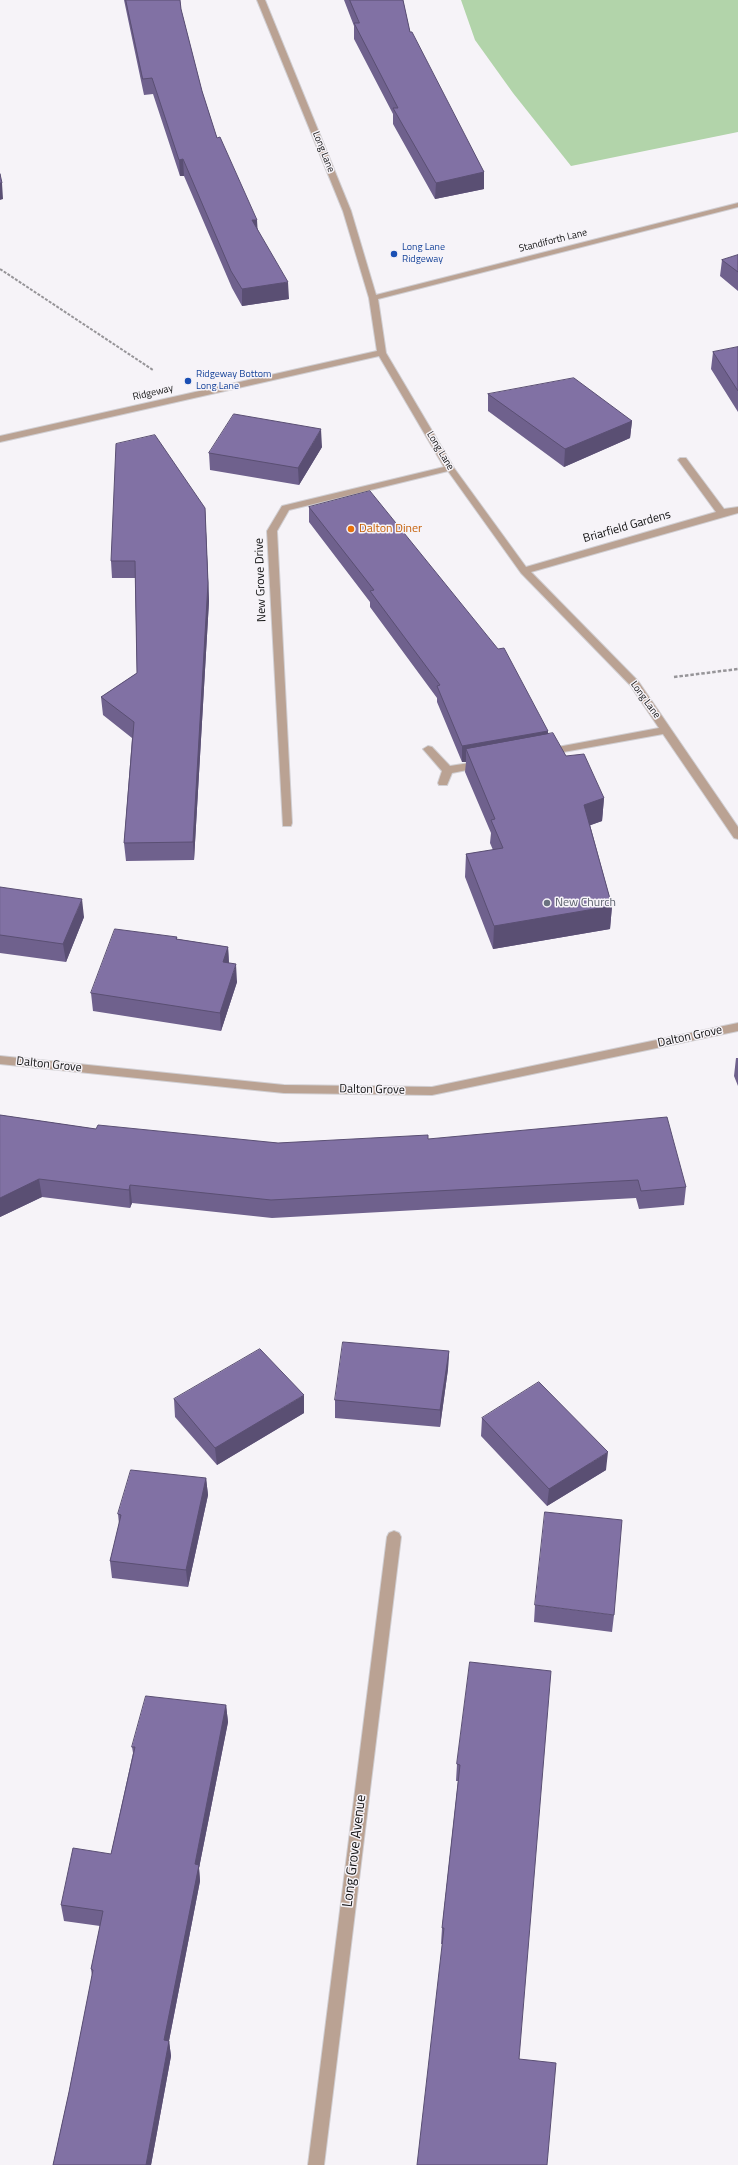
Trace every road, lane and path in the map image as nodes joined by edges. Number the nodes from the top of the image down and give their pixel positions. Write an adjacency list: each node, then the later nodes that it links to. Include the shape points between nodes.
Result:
1 (261, 0): 4 (street, Long Lane, via 347,211)
2 (738, 205): 4 (street, Standiforth Lane)
3 (0, 269): 6 (path)
4 (373, 298): 5 (street, Long Lane)
5 (382, 353): 6 (street, Ridgeway); 9 (street, Long Lane)
6 (192, 396): 7 (street, Ridgeway)
7 (0, 439)
8 (683, 460): 11 (street)
9 (450, 468): 12 (street, Long Lane); 21 (street, New Grove Drive, via 285,508 272,531)
10 (738, 510): 11 (street, Briarfield Gardens)
11 (722, 513): 12 (street, Briarfield Gardens)
12 (524, 571): 14 (street, Long Lane)
13 (738, 669): 14 (path)
14 (634, 683): 15 (street, Long Lane)
15 (666, 730): 17 (street); 22 (street, Long Lane)
16 (428, 749): 19 (street)
17 (533, 754)
18 (494, 762): 19 (street)
19 (448, 770): 20 (street)
20 (443, 783)
21 (287, 823)
22 (738, 835)
23 (738, 1026): 24 (street, Dalton Grove, via 432,1091 284,1089)
24 (0, 1060)
25 (394, 1537): 26 (street, Long Grove Avenue)
26 (316, 2165)

